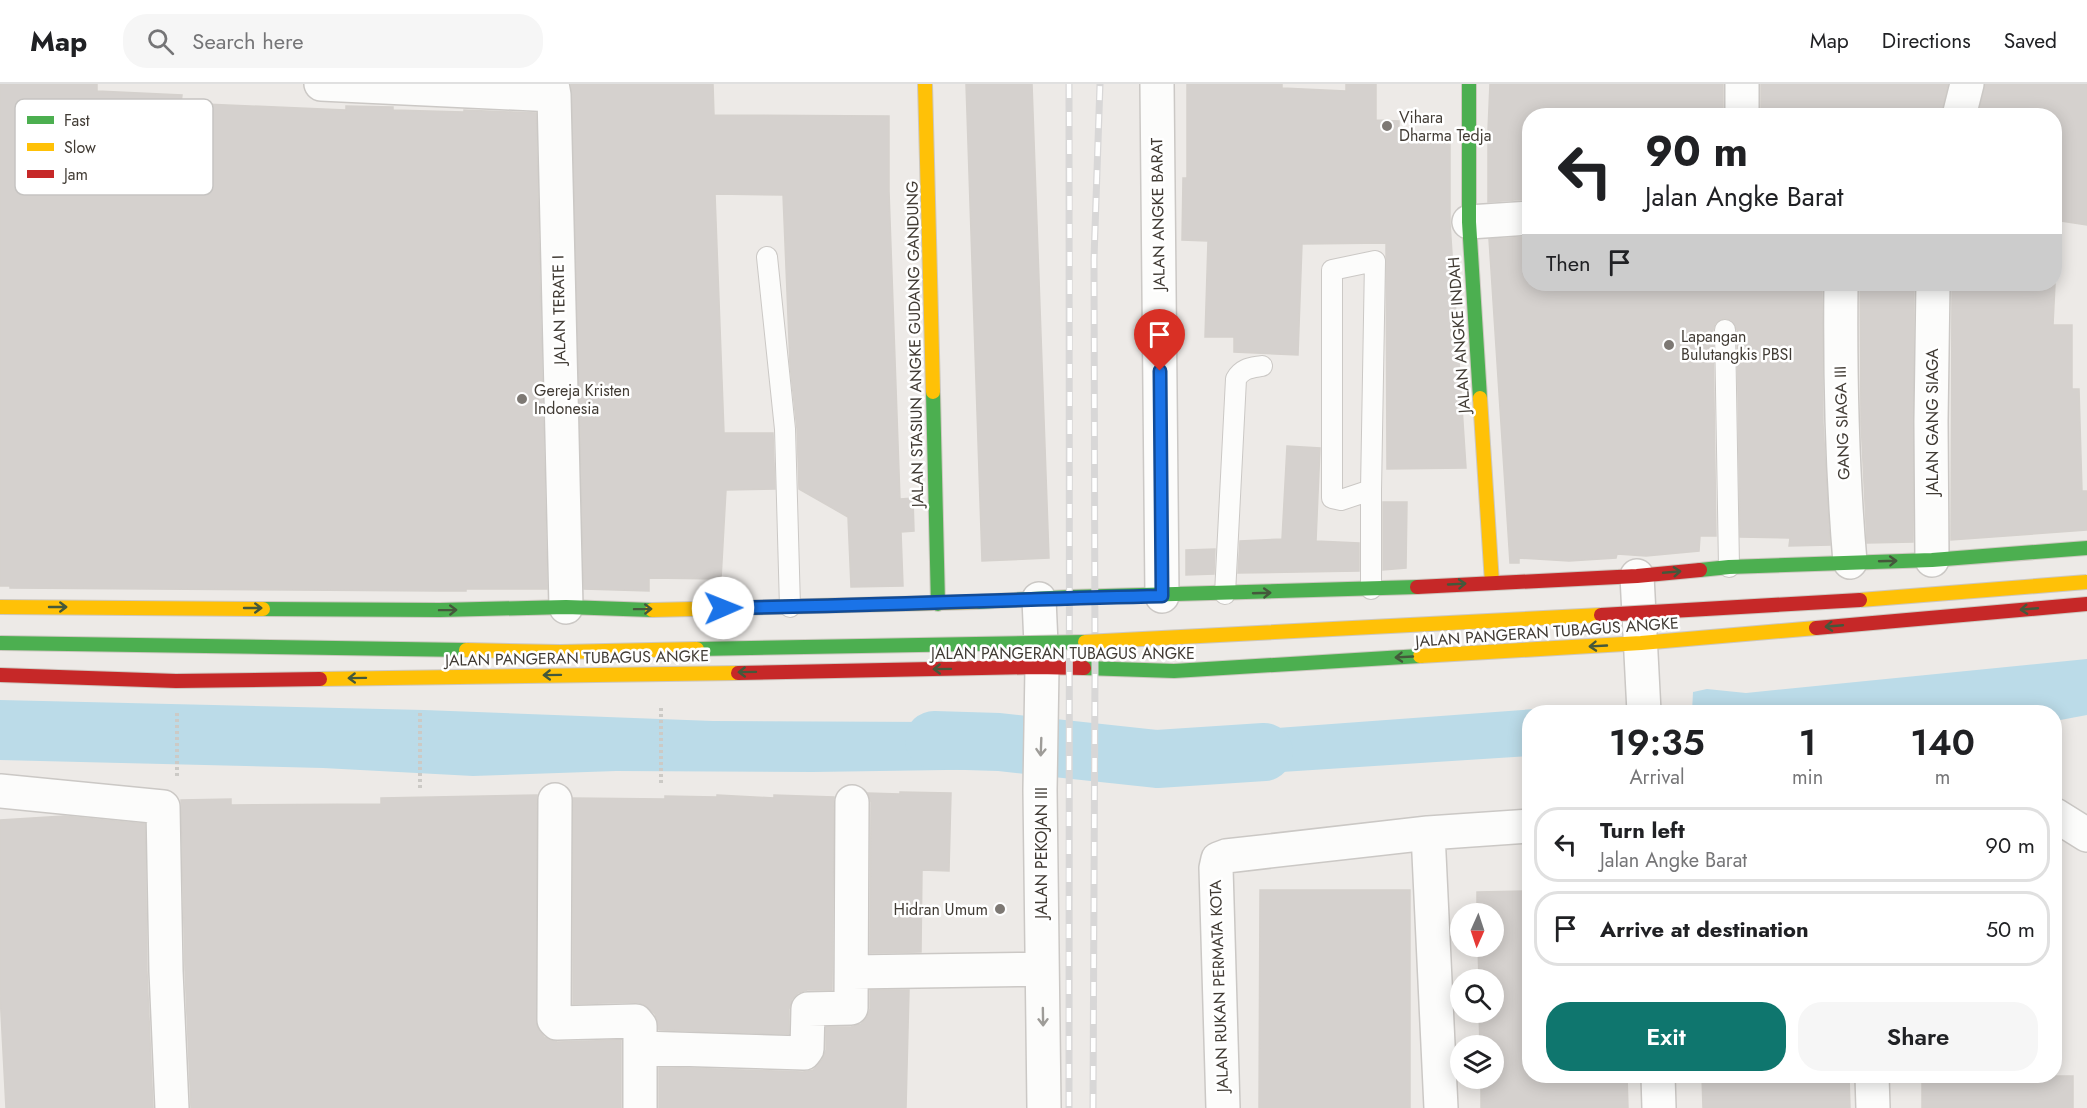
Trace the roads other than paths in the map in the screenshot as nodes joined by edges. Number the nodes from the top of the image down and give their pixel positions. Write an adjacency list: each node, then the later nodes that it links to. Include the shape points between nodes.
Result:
1 (321, 84): 7 (street)
2 (925, 84): 30 (street, JALAN STASIUN ANGKE GUDANG GANDUNG)
3 (1156, 84): 29 (street, JALAN ANGKE BARAT)
4 (1469, 84): 11 (street, JALAN ANGKE INDAH)
5 (1742, 84): 8 (street)
6 (1967, 84): 9 (street)
7 (553, 90): 33 (street, JALAN TERATE I)
8 (1742, 108)
9 (1961, 108)
10 (1522, 219): 11 (street)
11 (1469, 222): 24 (street, JALAN ANGKE INDAH)
12 (768, 257): 34 (lane, via 785,429)
13 (1841, 291): 20 (street, GANG SIAGA III, via 1840,377)
14 (1934, 291): 19 (street, JALAN GANG SIAGA)
15 (1725, 330): 21 (lane)
16 (1262, 366): 26 (lane, via 1239,372 1236,379)
17 (1371, 490): 17 (lane, via 1341,500 1332,498 1332,270 1375,261); 25 (lane)
18 (2087, 548): 19 (street)
19 (1932, 560): 20 (street, one-way to 19)
20 (1850, 562): 21 (street)
21 (1729, 567): 22 (street, one-way to 21)
22 (1638, 576): 24 (street); 37 (street)
23 (2087, 582): 36 (street, JALAN PANGERAN TUBAGUS ANGKE, bridge, via 1816,603 1128,641 560,652)
24 (1492, 583): 25 (street, one-way to 24)
25 (1371, 589): 26 (street, one-way to 25)
26 (1225, 594): 29 (street)
27 (1039, 599): 28 (street); 29 (street); 38 (street, JALAN PEKOJAN III)
28 (996, 602): 30 (street); 39 (street, via 1010,635)
29 (1160, 602)
30 (938, 604): 34 (street)
31 (2087, 604): 37 (street, JALAN PANGERAN TUBAGUS ANGKE, one-way to 37)
32 (0, 607): 33 (street, one-way to 33)
33 (566, 607): 34 (street, one-way to 34)
34 (790, 607)
35 (1152, 629): 40 (street, via 1160,653)
36 (0, 643)
37 (1641, 654): 40 (street, JALAN PANGERAN TUBAGUS ANGKE, one-way to 40); 42 (street)
38 (1042, 667): 39 (street, JALAN PANGERAN TUBAGUS ANGKE); 40 (street, JALAN PANGERAN TUBAGUS ANGKE); 50 (street, JALAN PEKOJAN III, one-way to 50)
39 (1003, 669): 41 (street, JALAN PANGERAN TUBAGUS ANGKE, one-way to 41, via 176,681)
40 (1174, 671)
41 (0, 675)
42 (1644, 705)
43 (0, 791): 55 (street, via 163,807)
44 (555, 800): 52 (street, via 554,1020 636,1021 640,1026)
45 (852, 802): 51 (street)
46 (2062, 819): 49 (street)
47 (1522, 827): 48 (street, JALAN RUKAN PERMATA KOTA)
48 (1428, 833): 58 (street, JALAN RUKAN PERMATA KOTA, via 1218,859); 59 (street)
49 (2087, 835)
50 (1042, 969): 51 (street); 57 (street, JALAN PEKOJAN III, one-way to 57)
51 (852, 972): 52 (street, via 851,1008 808,1009 804,1053)
52 (640, 1048): 56 (street)
53 (1658, 1083): 60 (street)
54 (1872, 1083): 61 (street)
55 (172, 1108)
56 (640, 1108)
57 (1044, 1108)
58 (1223, 1108)
59 (1441, 1108)
60 (1659, 1108)
61 (1873, 1108)

